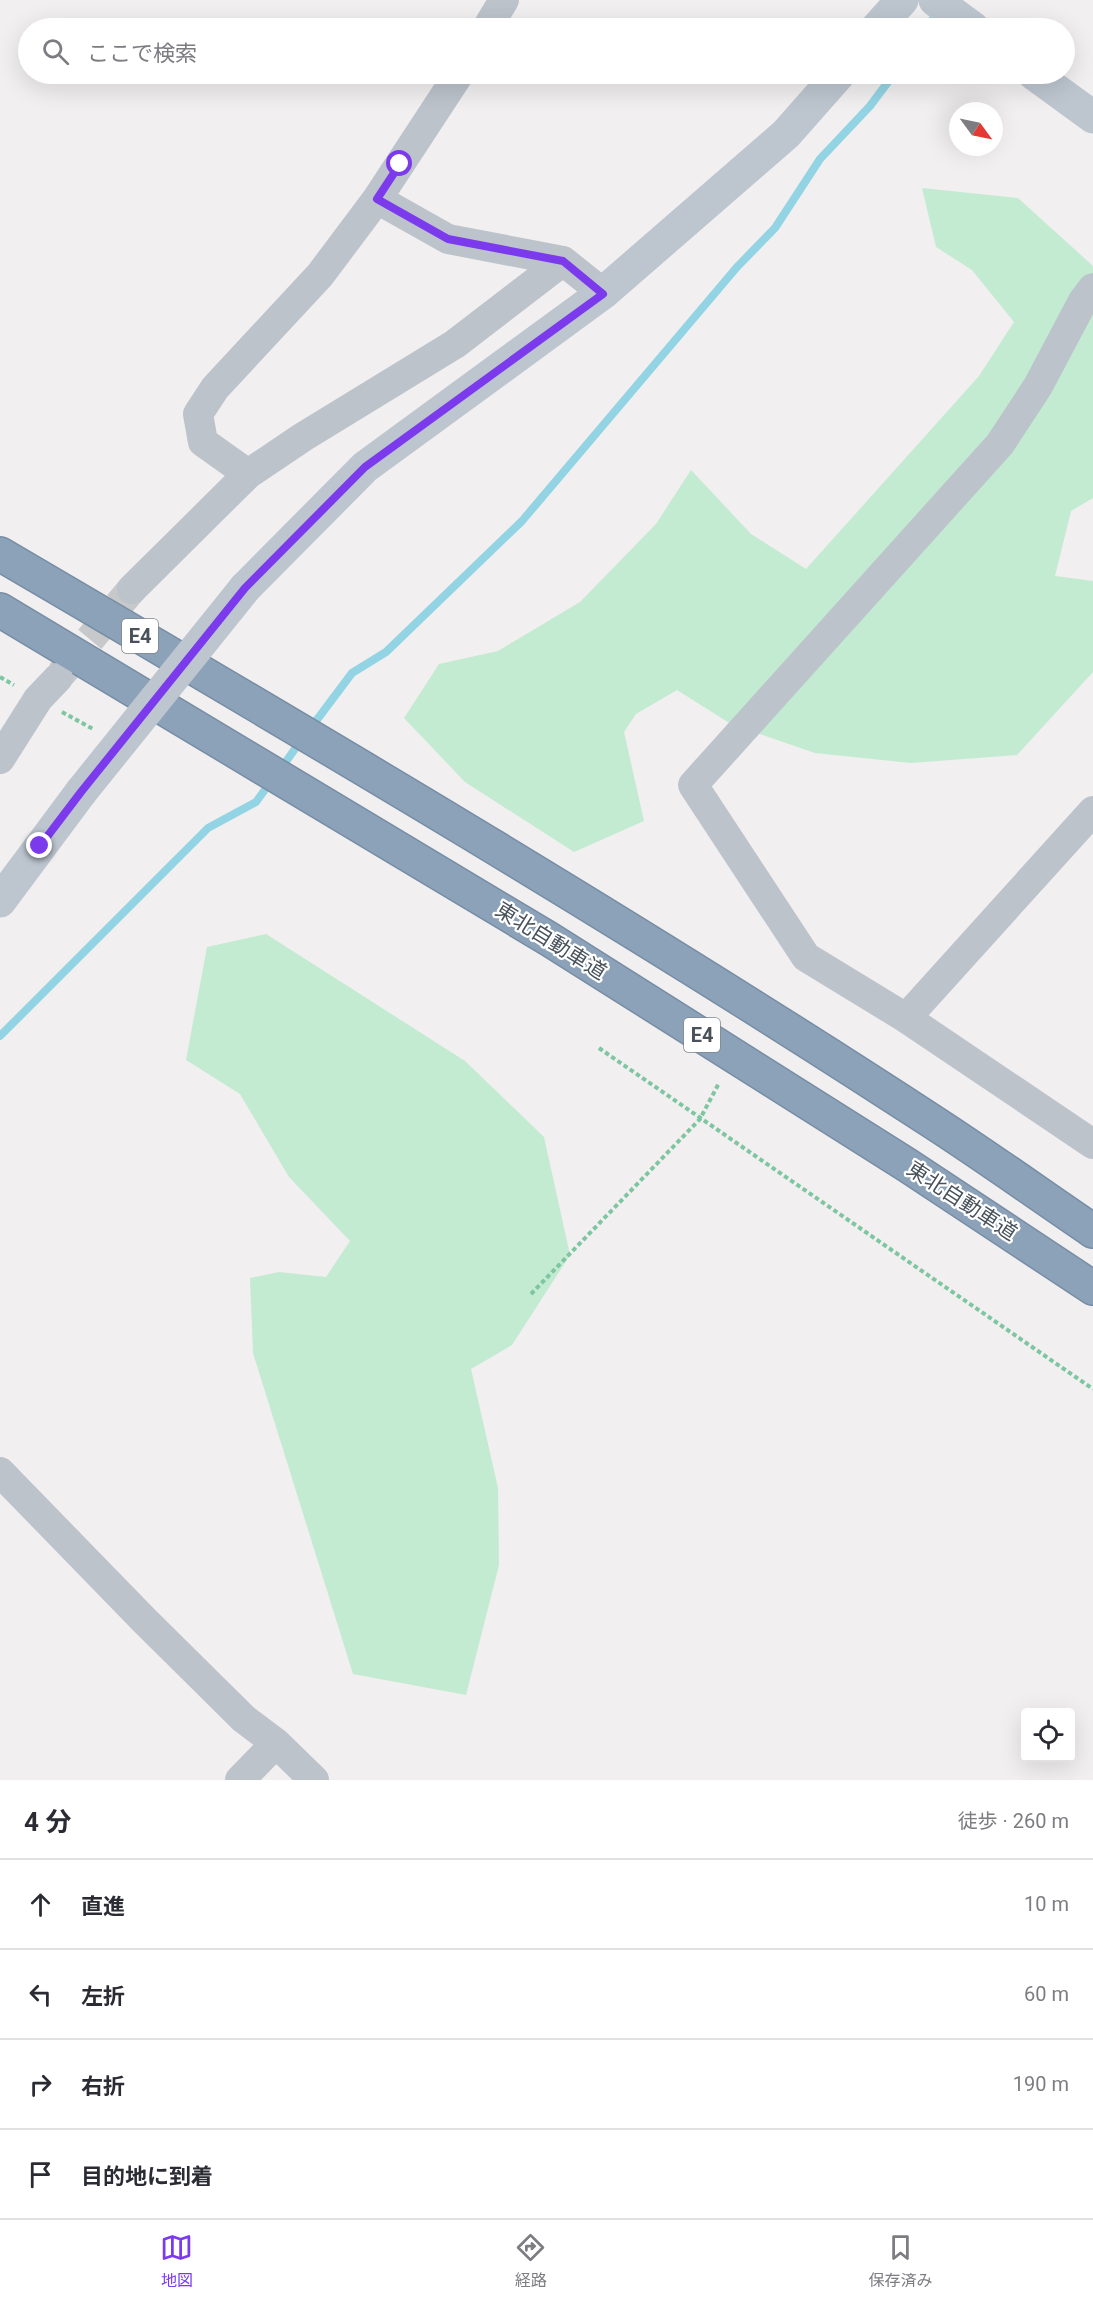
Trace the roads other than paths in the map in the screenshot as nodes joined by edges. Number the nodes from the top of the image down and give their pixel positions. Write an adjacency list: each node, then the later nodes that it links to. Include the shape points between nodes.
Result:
1 (504, 0): 4 (street)
2 (902, 0): 5 (street)
3 (934, 0): 6 (street)
4 (493, 18)
5 (886, 18)
6 (959, 18)
7 (452, 84): 11 (street)
8 (829, 84): 14 (street, via 786,134)
9 (1048, 84): 10 (street)
10 (1093, 117)
11 (377, 199): 12 (street, via 448,239); 15 (street, via 320,274 215,388 198,414 203,442)
12 (563, 261): 14 (street); 15 (street, via 455,344)
13 (1093, 288): 23 (street, via 1000,444 693,785 806,957)
14 (603, 294): 22 (street, bridge, via 365,467 245,588 81,792)
15 (248, 474): 17 (street)
16 (0, 554): 25 (highway, E4, via 596,909 933,1122)
17 (132, 589)
18 (0, 610): 26 (highway, 東北自動車道 / E4, via 579,958 907,1165)
19 (58, 678): 20 (street, via 38,699)
20 (0, 759)
21 (1093, 811): 23 (street)
22 (0, 901)
23 (906, 1018): 24 (street)
24 (1093, 1144)
25 (1093, 1231)
26 (1093, 1288)
27 (0, 1472): 28 (street, via 244,1719)
28 (276, 1743): 29 (street); 30 (street)
29 (240, 1780)
30 (314, 1780)

